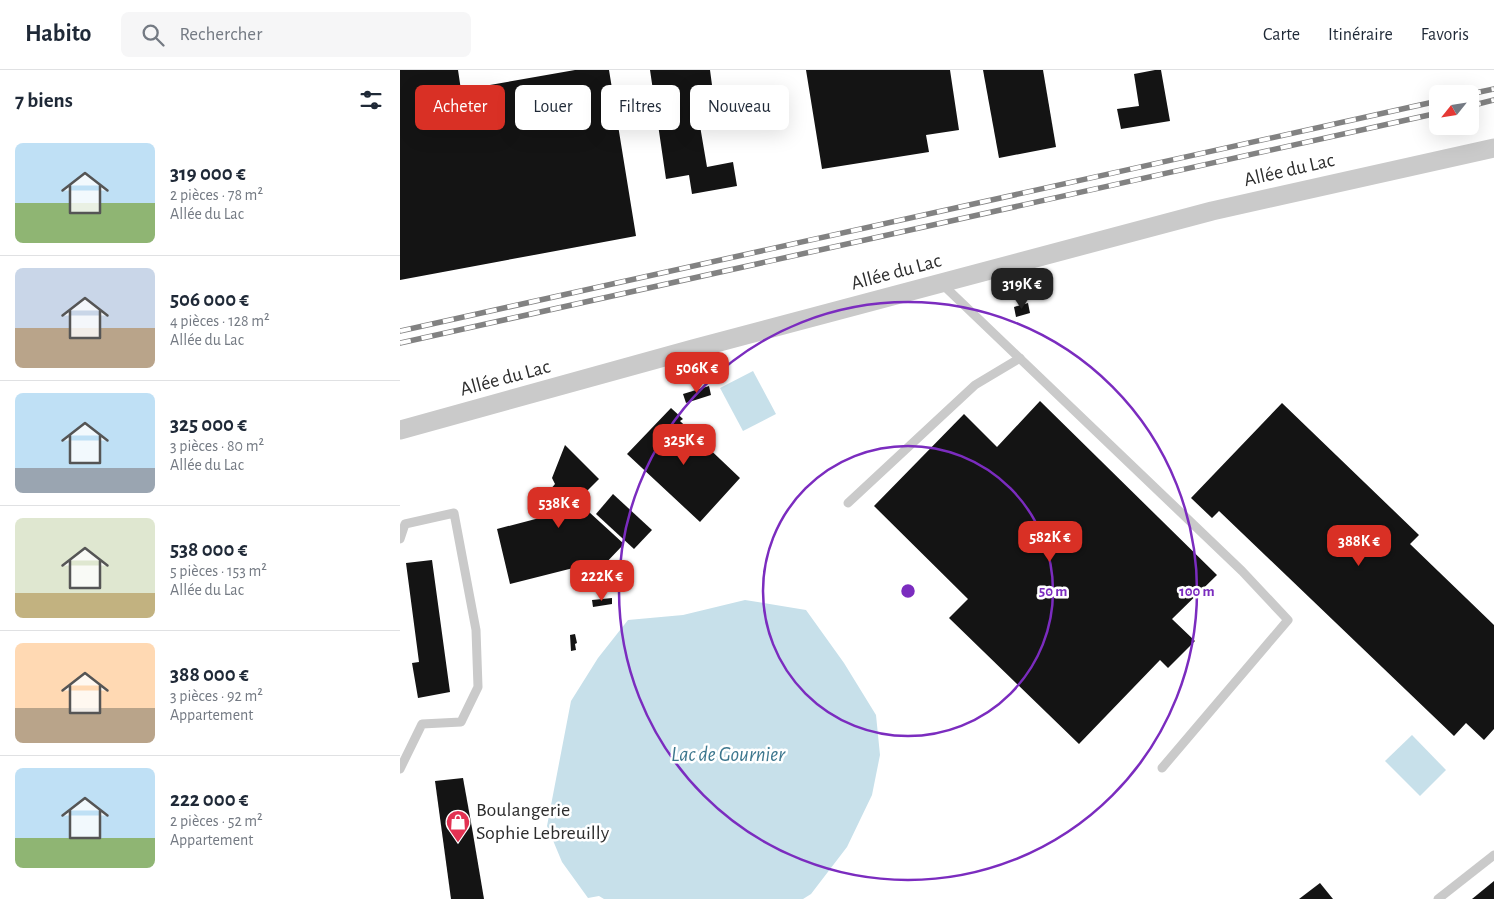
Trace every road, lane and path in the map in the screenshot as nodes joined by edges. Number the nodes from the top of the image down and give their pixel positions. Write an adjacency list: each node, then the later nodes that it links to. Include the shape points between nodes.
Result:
1 (1494, 148): 2 (street, Allée du Lac, via 1212,211)
2 (941, 283): 3 (lane); 4 (street, Allée du Lac)
3 (1020, 358): 5 (lane, via 976,385); 7 (lane, via 1242,571 1288,620)
4 (400, 430)
5 (848, 503)
6 (400, 539): 8 (lane, via 405,524 454,513 476,630 478,687 461,722 422,724)
7 (1162, 768)
8 (400, 769)
9 (1494, 855): 10 (lane)
10 (1438, 899)

